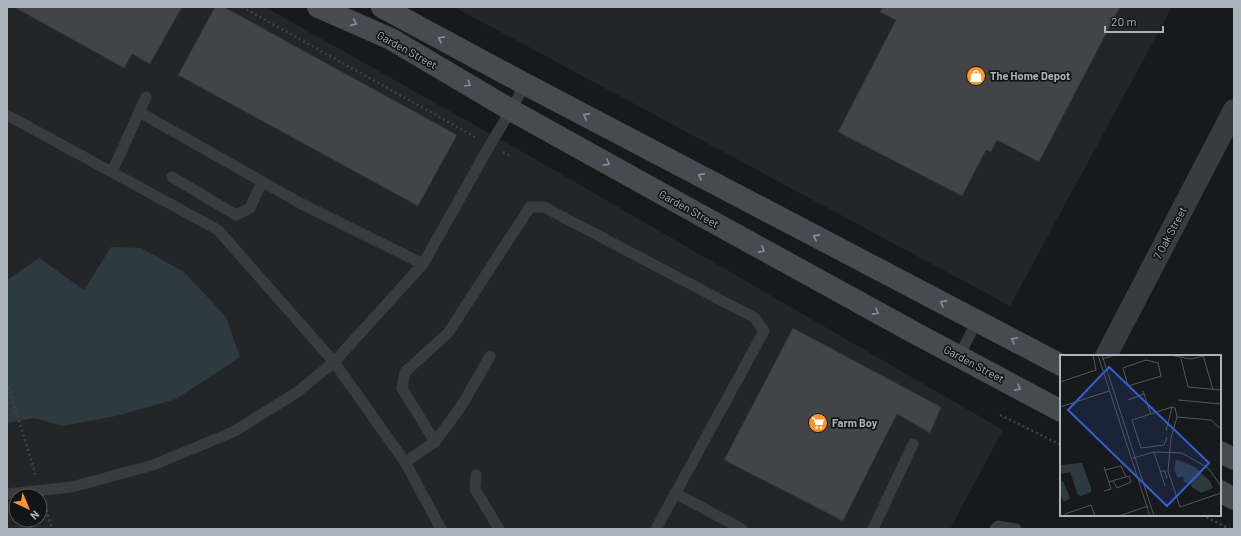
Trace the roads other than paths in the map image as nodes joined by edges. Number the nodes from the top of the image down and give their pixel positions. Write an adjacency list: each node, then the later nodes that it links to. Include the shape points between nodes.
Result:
1 (318, 7): 5 (street, Garden Street, one-way to 5, via 391,39)
2 (382, 7): 3 (street, one-way to 2)
3 (525, 84): 5 (lane); 13 (street, one-way to 3)
4 (146, 97): 7 (lane)
5 (511, 110): 12 (lane); 16 (street, Garden Street, one-way to 16)
6 (1234, 110): 14 (street, 7 Oak Street)
7 (139, 112): 9 (lane); 11 (lane)
8 (7, 115): 9 (lane)
9 (112, 172): 17 (lane, via 218,230)
10 (172, 177): 11 (lane, via 236,215 250,208)
11 (262, 182): 12 (lane)
12 (423, 264): 17 (lane)
13 (977, 321): 16 (lane); 18 (street, one-way to 13)
14 (1107, 355)
15 (490, 356): 20 (lane, via 462,405)
16 (958, 356): 19 (street, Garden Street, one-way to 19)
17 (334, 362): 24 (lane); 28 (lane, via 296,394 233,432 160,462 72,487)
18 (1060, 364)
19 (1060, 410)
20 (435, 442): 24 (lane); 27 (lane, via 402,388 405,372 448,333 530,207 544,206 755,318 764,331)
21 (913, 444): 34 (lane)
22 (1221, 452): 23 (street)
23 (1234, 459)
24 (405, 462): 30 (lane)
25 (476, 475): 31 (lane, via 475,489)
26 (1221, 492): 29 (street)
27 (675, 493): 32 (lane); 33 (lane)
28 (7, 494)
29 (1234, 499)
30 (441, 529)
31 (499, 529)
32 (656, 529)
33 (742, 529)
34 (873, 529)
35 (995, 529): 36 (lane, via 998,526)
36 (1016, 529)

